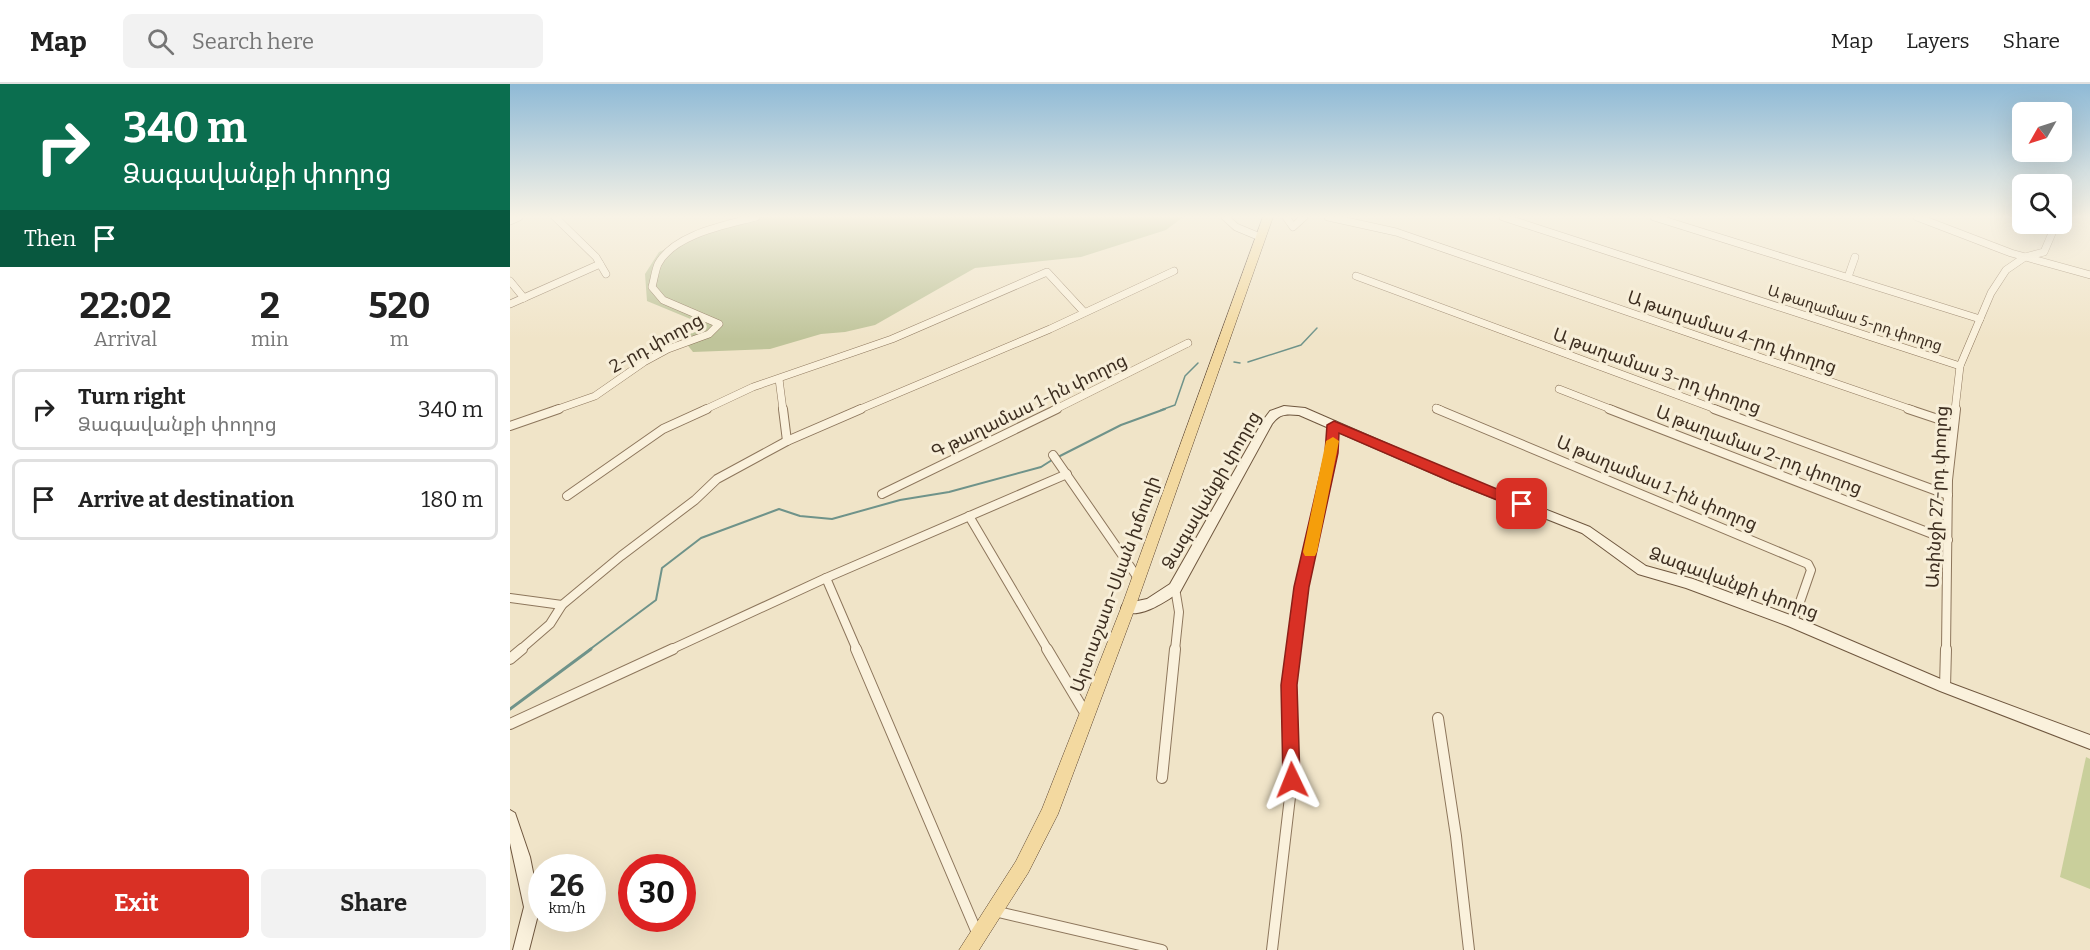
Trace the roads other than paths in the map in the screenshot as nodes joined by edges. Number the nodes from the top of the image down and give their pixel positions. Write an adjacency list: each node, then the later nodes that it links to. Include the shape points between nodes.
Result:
1 (597, 257): 10 (street)
2 (665, 257): 28 (street, 2-րդ փողոց, via 658,264 652,287 663,300 719,324 710,334 660,353 595,396)
3 (1253, 257): 38 (main road, Արտաշատ-Սևան խճուղի)
4 (1470, 257): 26 (street, Ա թաղամաս 4-րդ փողոց)
5 (1627, 257): 22 (street, Ա թաղամաս 5-րդ փողոց)
6 (1785, 257): 15 (street)
7 (1855, 257): 15 (street)
8 (2025, 257): 20 (street, Առինջի 27-րդ փողոց, via 2006,270)
9 (2026, 257): 13 (street)
10 (600, 264): 12 (street); 17 (street)
11 (1174, 271): 19 (street)
12 (606, 274)
13 (2090, 275)
14 (1356, 276): 33 (street, Ա թաղամաս 3-րդ փողոց)
15 (1848, 277): 20 (street)
16 (510, 281): 17 (street)
17 (524, 298): 18 (street)
18 (510, 304)
19 (1084, 312): 23 (street, via 1047,272 892,339); 29 (street)
20 (1980, 319): 22 (street, Առինջի 27-րդ փողոց)
21 (1188, 343): 32 (street, Գ թաղամաս 1-ին փողոց)
22 (1960, 366): 26 (street, Առինջի 27-րդ փողոց)
23 (779, 379): 29 (street); 34 (street, via 663,429)
24 (1559, 389): 36 (street, Ա թաղամաս 2-րդ փողոց)
25 (1436, 408): 43 (street, Ա թաղամաս 1-ին փողոց, via 1808,564 1811,570)
26 (1953, 424): 33 (street, Առինջի 27-րդ փողոց)
27 (1334, 425): 39 (street, Ձագավանքի փողոց, via 1300,411 1274,414); 43 (street, Ձագավանքի փողոց, via 1587,530 1642,570); 57 (street, via 1332,453 1302,587 1289,685 1292,780)
28 (510, 426)
29 (787, 441): 41 (street, via 717,479)
30 (1053, 455): 31 (street)
31 (1067, 474): 35 (street); 38 (street)
32 (882, 494)
33 (1948, 495): 36 (street, Առինջի 27-րդ փողոց)
34 (567, 496)
35 (969, 516): 37 (street); 46 (street)
36 (1948, 540): 45 (street, Առինջի 27-րդ փողոց)
37 (826, 578): 48 (street); 53 (street)
38 (1138, 578): 42 (main road, Արտաշատ-Սևան խճուղի)
39 (1175, 588): 42 (street, Ձագավանքի փողոց, via 1150,604); 50 (street, via 1179,612)
40 (510, 598): 41 (street)
41 (562, 605): 44 (street, via 550,624)
42 (1128, 608): 46 (main road, Արտաշատ-Սևան խճուղի)
43 (1793, 622): 45 (street, Ձագավանքի փողոց)
44 (510, 659)
45 (1945, 687): 49 (street, Ձագավանքի փողոց)
46 (1087, 716): 52 (main road, Արտաշատ-Սևան խճուղի, via 1049,814)
47 (1438, 718): 58 (street)
48 (510, 724)
49 (2090, 742)
50 (1161, 778)
51 (510, 818): 54 (street, via 532,907)
52 (994, 911): 53 (main road, Արտաշատ-Սևան խճուղի); 56 (street)
53 (978, 935): 55 (main road, Արտաշատ-Սևան խճուղի)
54 (521, 950)
55 (968, 950)
56 (1162, 950)
57 (1272, 950)
58 (1469, 950)

